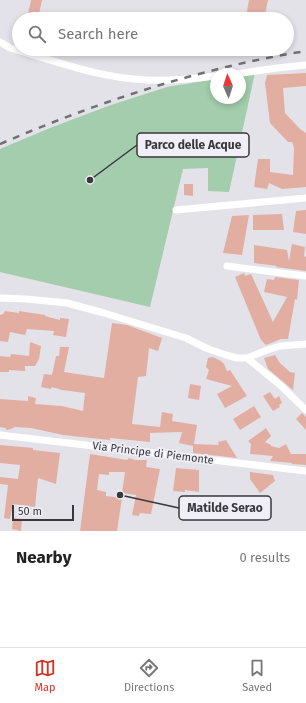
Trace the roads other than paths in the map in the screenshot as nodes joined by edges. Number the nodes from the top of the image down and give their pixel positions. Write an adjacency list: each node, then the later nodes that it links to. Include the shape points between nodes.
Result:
1 (0, 42): 2 (street)
2 (12, 49)
3 (36, 56): 6 (street, via 81,70 146,80)
4 (306, 65): 5 (street)
5 (246, 73)
6 (210, 77)
7 (306, 198): 8 (street)
8 (176, 210)
9 (227, 266): 10 (street)
10 (306, 276)
11 (0, 298): 13 (street, via 66,303 186,338 226,355)
12 (306, 344): 13 (street, via 280,346)
13 (247, 358): 14 (street)
14 (306, 410)
15 (0, 435): 16 (street, Via Principe di Piemonte)
16 (306, 471)

